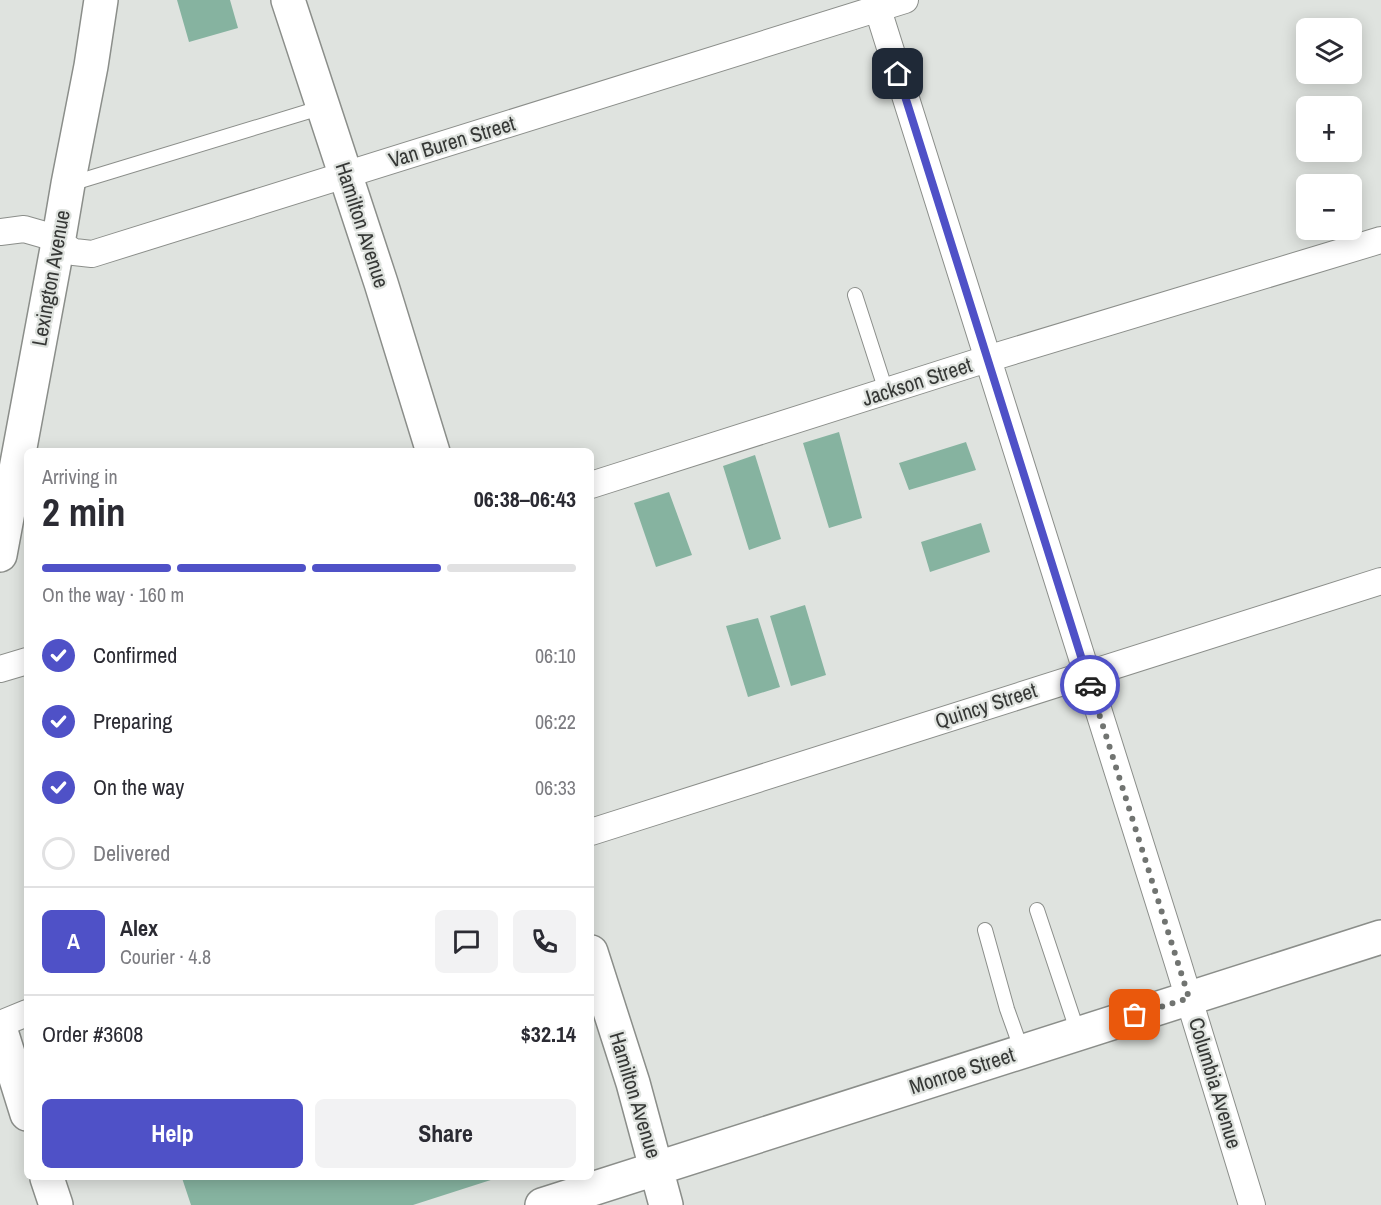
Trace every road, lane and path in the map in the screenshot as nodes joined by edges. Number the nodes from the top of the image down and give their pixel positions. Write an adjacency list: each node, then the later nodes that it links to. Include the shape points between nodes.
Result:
1 (101, 0): 7 (main road, Lexington Avenue)
2 (288, 0): 5 (main road, Hamilton Avenue)
3 (905, 0): 4 (street, Van Buren Street)
4 (876, 4): 6 (street, Van Buren Street); 12 (street, Columbia Avenue)
5 (323, 107): 6 (main road, Hamilton Avenue); 7 (lane)
6 (346, 175): 10 (street, Van Buren Street, via 92,254 74,252); 14 (main road, Hamilton Avenue)
7 (68, 184): 10 (main road, Lexington Avenue)
8 (0, 232): 10 (street, Van Buren Street, via 24,229)
9 (1381, 240): 12 (street, Jackson Street)
10 (58, 243): 16 (main road, Lexington Avenue)
11 (855, 295): 13 (lane)
12 (987, 359): 13 (street, Jackson Street); 20 (street, Columbia Avenue)
13 (886, 391): 15 (street, Jackson Street)
14 (432, 448)
15 (594, 484)
16 (0, 555)
17 (1381, 581): 20 (street, Quincy Street)
18 (24, 662): 19 (street)
19 (0, 669)
20 (1086, 674): 21 (street, Quincy Street); 26 (street, Columbia Avenue)
21 (594, 831)
22 (1037, 910): 29 (lane)
23 (985, 930): 30 (lane)
24 (1381, 937): 26 (main road, Monroe Street)
25 (594, 961): 32 (main road, Hamilton Avenue)
26 (1189, 998): 29 (main road, Monroe Street); 37 (street, Columbia Avenue)
27 (24, 1014): 28 (street)
28 (0, 1026): 31 (main road)
29 (1078, 1033): 30 (main road, Monroe Street)
30 (1022, 1051): 32 (main road, Monroe Street)
31 (24, 1104)
32 (657, 1169): 35 (main road, Monroe Street); 36 (main road, Hamilton Avenue)
33 (48, 1180): 34 (main road)
34 (56, 1205)
35 (542, 1205)
36 (666, 1205)
37 (1252, 1205)

